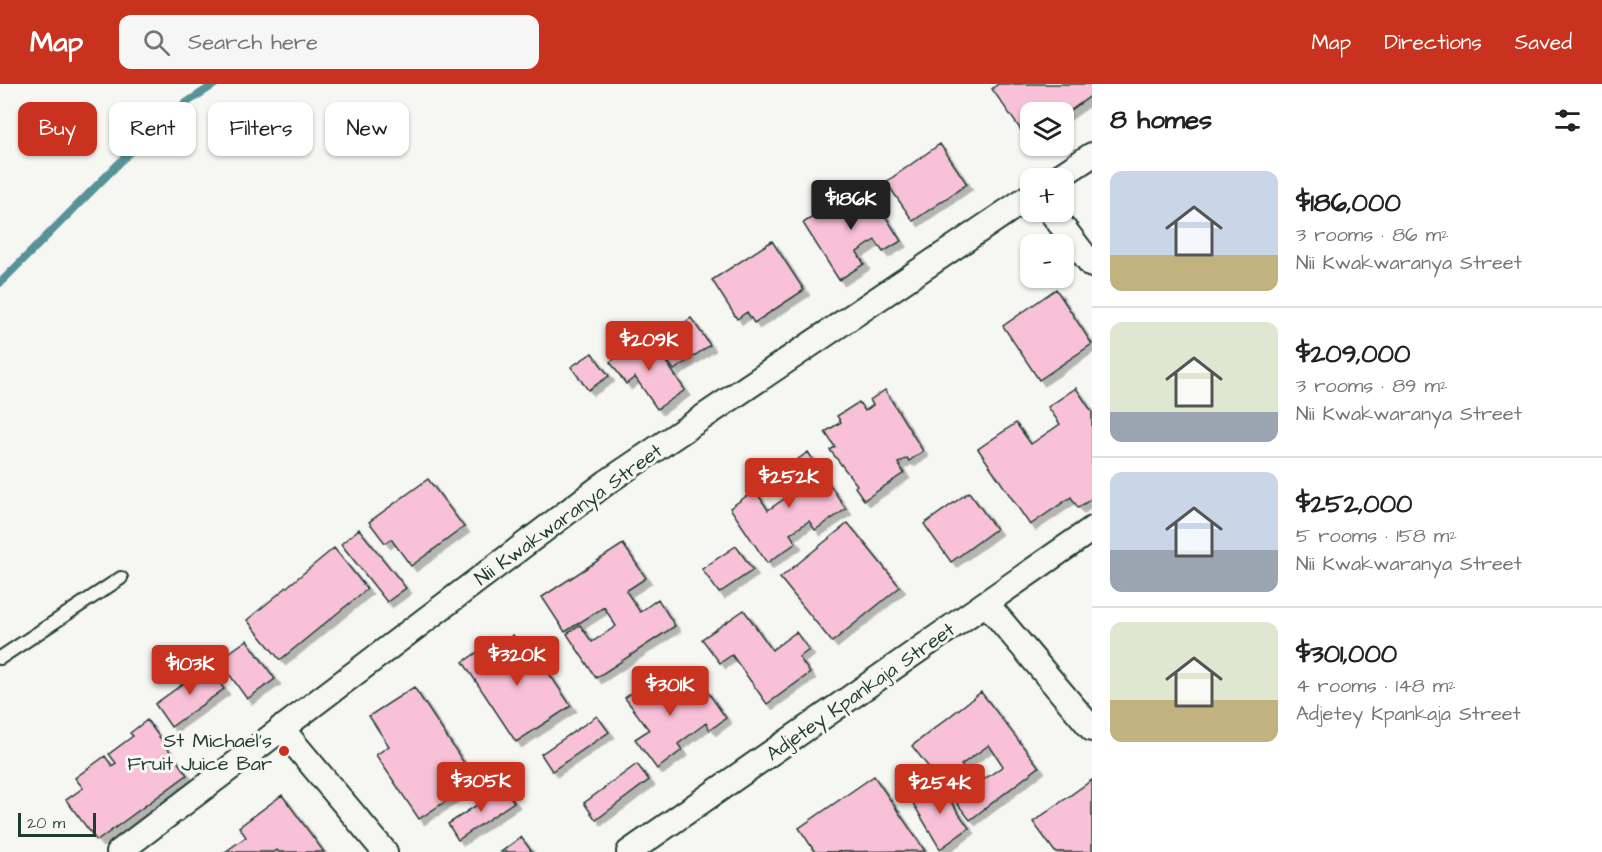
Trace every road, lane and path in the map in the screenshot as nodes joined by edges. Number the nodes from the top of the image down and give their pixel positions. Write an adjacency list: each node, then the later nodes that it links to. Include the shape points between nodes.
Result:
1 (1092, 155): 2 (street)
2 (1072, 168)
3 (1020, 203): 10 (street, Nii Kwakwaranya Street, via 607,482)
4 (1059, 222): 5 (street)
5 (1092, 265)
6 (1092, 529): 8 (street, Adjetey Kpankaja Street)
7 (121, 578): 9 (lane)
8 (986, 603): 11 (street); 14 (street, Adjetey Kpankaja Street)
9 (0, 658)
10 (281, 728): 12 (street, Nii Kwakwaranya Street); 13 (street)
11 (1092, 729)
12 (118, 852)
13 (385, 852)
14 (629, 852)

